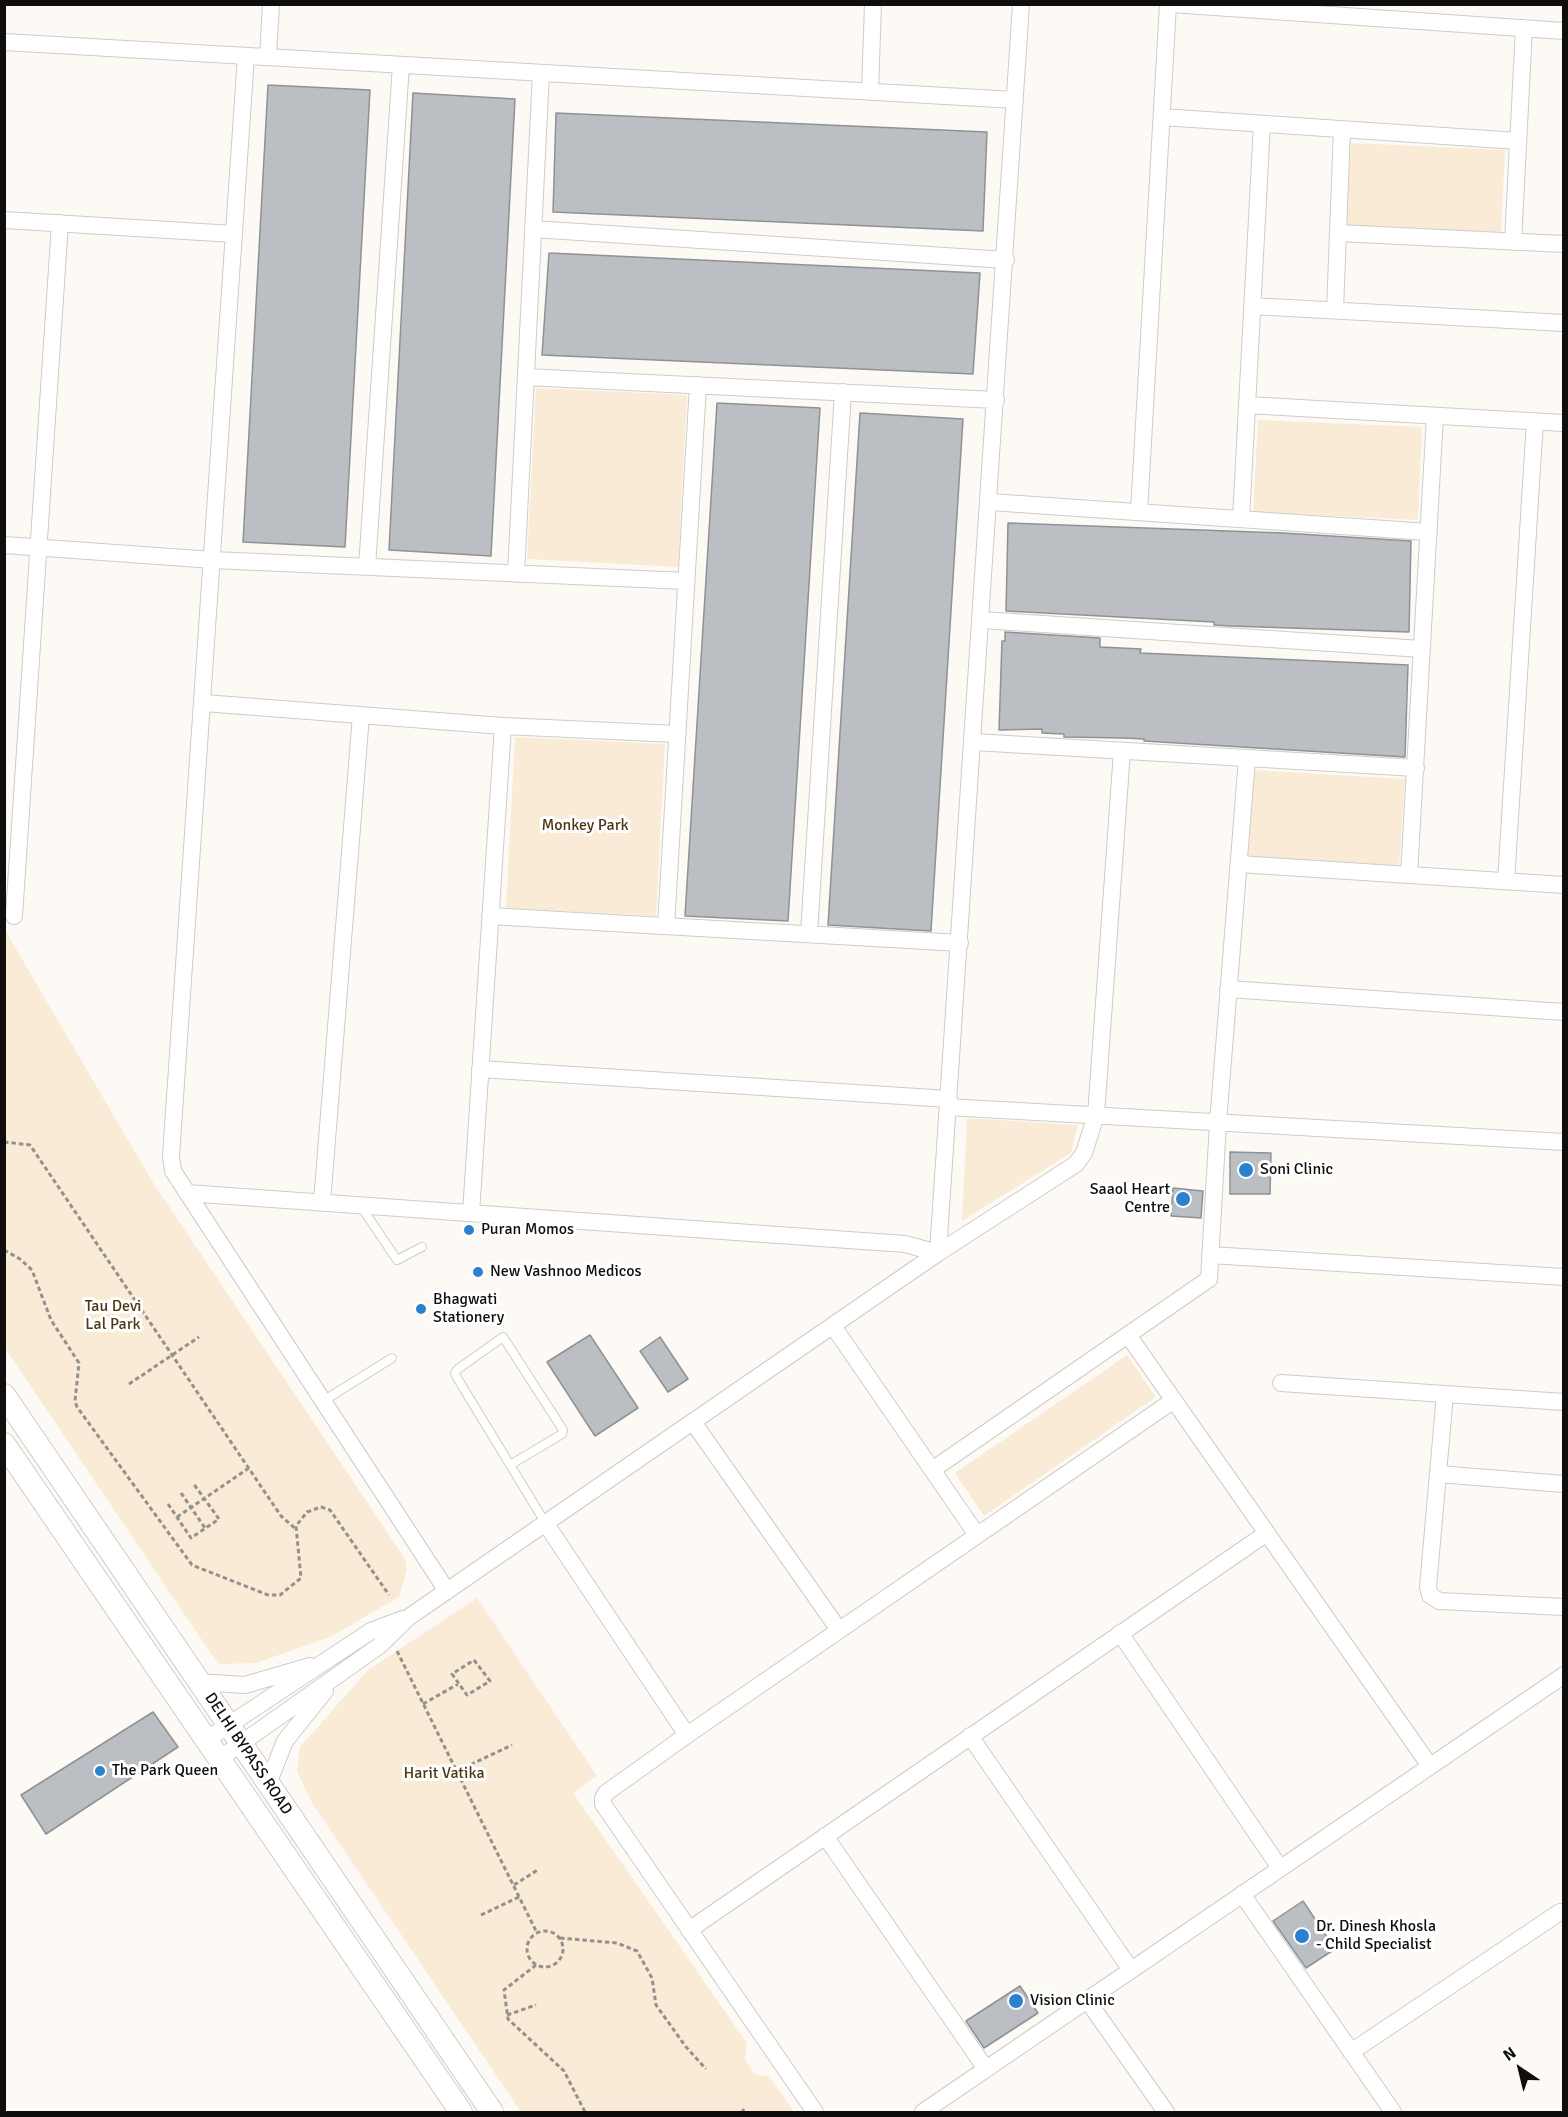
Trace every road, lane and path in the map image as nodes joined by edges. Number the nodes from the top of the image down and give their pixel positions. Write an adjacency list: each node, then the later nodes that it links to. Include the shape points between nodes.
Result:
1 (272, 4): 9 (street)
2 (873, 4): 12 (street)
3 (1021, 4): 13 (street)
4 (1169, 4): 5 (street); 14 (street)
5 (1524, 28): 6 (street); 17 (street)
6 (1563, 31)
7 (4, 42): 8 (street)
8 (246, 56): 9 (street); 22 (street)
9 (268, 57): 10 (street)
10 (401, 65): 11 (street); 44 (street)
11 (541, 73): 12 (street); 20 (street)
12 (870, 92): 13 (street)
13 (1015, 100): 25 (street)
14 (1162, 117): 15 (street); 38 (street)
15 (1262, 124): 16 (street); 26 (street)
16 (1342, 129): 17 (street); 21 (street)
17 (1518, 141): 23 (street)
18 (4, 220): 19 (street)
19 (60, 224): 22 (street); 42 (street)
20 (533, 229): 25 (street); 29 (street)
21 (1338, 233): 23 (street); 27 (street)
22 (234, 234): 43 (street)
23 (1513, 242): 24 (street)
24 (1563, 244)
25 (1006, 260): 32 (street)
26 (1252, 306): 27 (street); 33 (street)
27 (1335, 310): 28 (street)
28 (1563, 323)
29 (526, 377): 30 (street); 45 (street)
30 (698, 385): 31 (street); 46 (street)
31 (843, 393): 32 (street); 64 (street)
32 (996, 400): 37 (street)
33 (1247, 405): 34 (street); 39 (street)
34 (1435, 416): 35 (street); 40 (street)
35 (1535, 421): 36 (street); 59 (street)
36 (1563, 423)
37 (990, 502): 38 (street); 47 (street)
38 (1139, 512): 39 (street)
39 (1240, 519): 40 (street)
40 (1429, 532): 48 (street)
41 (4, 545): 42 (street)
42 (39, 548): 43 (street); 61 (street)
43 (213, 560): 44 (street); 49 (street)
44 (367, 567): 45 (street)
45 (516, 574): 46 (street)
46 (686, 581): 52 (street)
47 (982, 620): 48 (street); 53 (street)
48 (1422, 649): 56 (street)
49 (204, 702): 50 (street); 74 (street, via 171,1156 173,1171)
50 (361, 715): 51 (street); 75 (street)
51 (503, 726): 52 (street); 62 (street)
52 (677, 734): 63 (street)
53 (974, 742): 54 (street); 65 (street)
54 (1122, 751): 55 (street); 70 (street)
55 (1247, 758): 56 (street); 57 (street)
56 (1416, 768): 58 (street)
57 (1239, 864): 58 (street); 66 (street)
58 (1409, 875): 59 (street)
59 (1506, 881): 60 (street)
60 (1563, 885)
61 (14, 916)
62 (490, 916): 63 (street); 68 (street)
63 (666, 926): 64 (street)
64 (808, 934): 65 (street)
65 (960, 943): 69 (street)
66 (1228, 989): 67 (street); 71 (street)
67 (1563, 1012)
68 (480, 1069): 69 (street); 77 (street)
69 (949, 1103): 70 (street); 80 (street)
70 (1096, 1116): 71 (street); 80 (street, via 1084,1153 1076,1164)
71 (1218, 1123): 73 (street); 81 (street)
72 (4, 1142): 86 (path, via 30,1145)
73 (1563, 1142)
74 (187, 1192): 75 (street); 93 (street)
75 (322, 1202): 76 (street)
76 (360, 1205): 77 (street); 78 (lane, via 397,1260)
77 (471, 1213): 80 (street, via 904,1244)
78 (422, 1247)
79 (4, 1250): 110 (path, via 32,1270 51,1320 79,1363 77,1407 192,1565 268,1595 280,1595 301,1578)
80 (938, 1253): 83 (street)
81 (1210, 1255): 82 (street); 84 (street, via 1210,1276 1205,1283)
82 (1563, 1277)
83 (833, 1326): 95 (street); 99 (street)
84 (1128, 1335): 92 (street); 99 (street)
85 (199, 1337): 86 (path)
86 (172, 1355): 89 (path); 98 (path)
87 (392, 1358): 93 (lane)
88 (1281, 1383): 90 (street)
89 (129, 1384)
90 (1445, 1394): 94 (street); 100 (street)
91 (4, 1395): 123 (main road, DELHI BYPASS ROAD)
92 (1174, 1400): 111 (street); 112 (street)
93 (323, 1401): 113 (street)
94 (1563, 1402)
95 (693, 1422): 108 (street); 117 (street)
96 (4, 1444): 129 (main road, DELHI BYPASS ROAD)
97 (510, 1465): 97 (lane, via 455,1373 503,1337 563,1430); 108 (lane)
98 (249, 1468): 104 (path); 110 (path, via 281,1516)
99 (932, 1470): 112 (street)
100 (1438, 1474): 102 (street); 115 (street, via 1428,1587 1434,1599)
101 (193, 1483): 104 (path)
102 (1563, 1484)
103 (181, 1493): 106 (path)
104 (205, 1498): 106 (path); 109 (path, via 219,1519)
105 (168, 1504): 107 (path)
106 (191, 1507): 107 (path); 109 (path)
107 (177, 1517): 109 (path, via 191,1538)
108 (546, 1524): 113 (street); 127 (street)
109 (205, 1528)
110 (297, 1530): 114 (path, via 300,1518 307,1512 321,1507 330,1510)
111 (1267, 1533): 118 (street); 132 (street)
112 (977, 1535): 117 (street)
113 (447, 1591): 116 (street)
114 (389, 1595)
115 (1563, 1607)
116 (409, 1617): 119 (street); 120 (street, via 371,1631)
117 (839, 1630): 127 (street)
118 (1120, 1634): 128 (street); 136 (street)
119 (389, 1636): 122 (street); 125 (path)
120 (326, 1661): 123 (street, via 245,1685); 126 (street)
121 (1563, 1675): 132 (street)
122 (337, 1676): 126 (street); 134 (street, via 285,1741)
123 (199, 1682): 126 (main road, DELHI BYPASS ROAD)
124 (459, 1683): 124 (path, via 452,1674 474,1660 490,1681 467,1695); 125 (path)
125 (423, 1704): 133 (path)
126 (235, 1735): 129 (street); 131 (street); 134 (main road, DELHI BYPASS ROAD)
127 (687, 1735): 143 (street, via 606,1793 603,1804)
128 (970, 1737): 135 (street); 147 (street)
129 (206, 1740): 131 (main road, DELHI BYPASS ROAD)
130 (512, 1745): 133 (path)
131 (219, 1759): 155 (main road, DELHI BYPASS ROAD)
132 (1430, 1766): 136 (street)
133 (457, 1771): 138 (path)
134 (268, 1784): 156 (main road, DELHI BYPASS ROAD)
135 (825, 1836): 143 (street); 153 (street)
136 (1280, 1868): 139 (street)
137 (539, 1869): 138 (path)
138 (514, 1885): 140 (path)
139 (1242, 1894): 147 (street); 151 (street)
140 (519, 1897): 142 (path); 144 (path)
141 (1560, 1912): 151 (street)
142 (481, 1915)
143 (688, 1930): 158 (street)
144 (537, 1933): 145 (path, via 549,1931); 146 (path, via 527,1945)
145 (560, 1938): 146 (path, via 564,1949 559,1961 548,1967); 152 (path, via 617,1943 638,1951 652,1978 656,2005)
146 (536, 1965): 150 (path, via 504,1990)
147 (1131, 1970): 148 (street)
148 (1087, 2000): 153 (street); 159 (street)
149 (536, 2005): 150 (path)
150 (507, 2015): 157 (path, via 510,2024 564,2071)
151 (1351, 2052): 160 (street)
152 (706, 2069)
153 (986, 2069): 154 (street)
154 (930, 2111)
155 (461, 2112)
156 (492, 2112)
157 (585, 2112)
158 (815, 2112)
159 (1166, 2112)
160 (1393, 2112)

